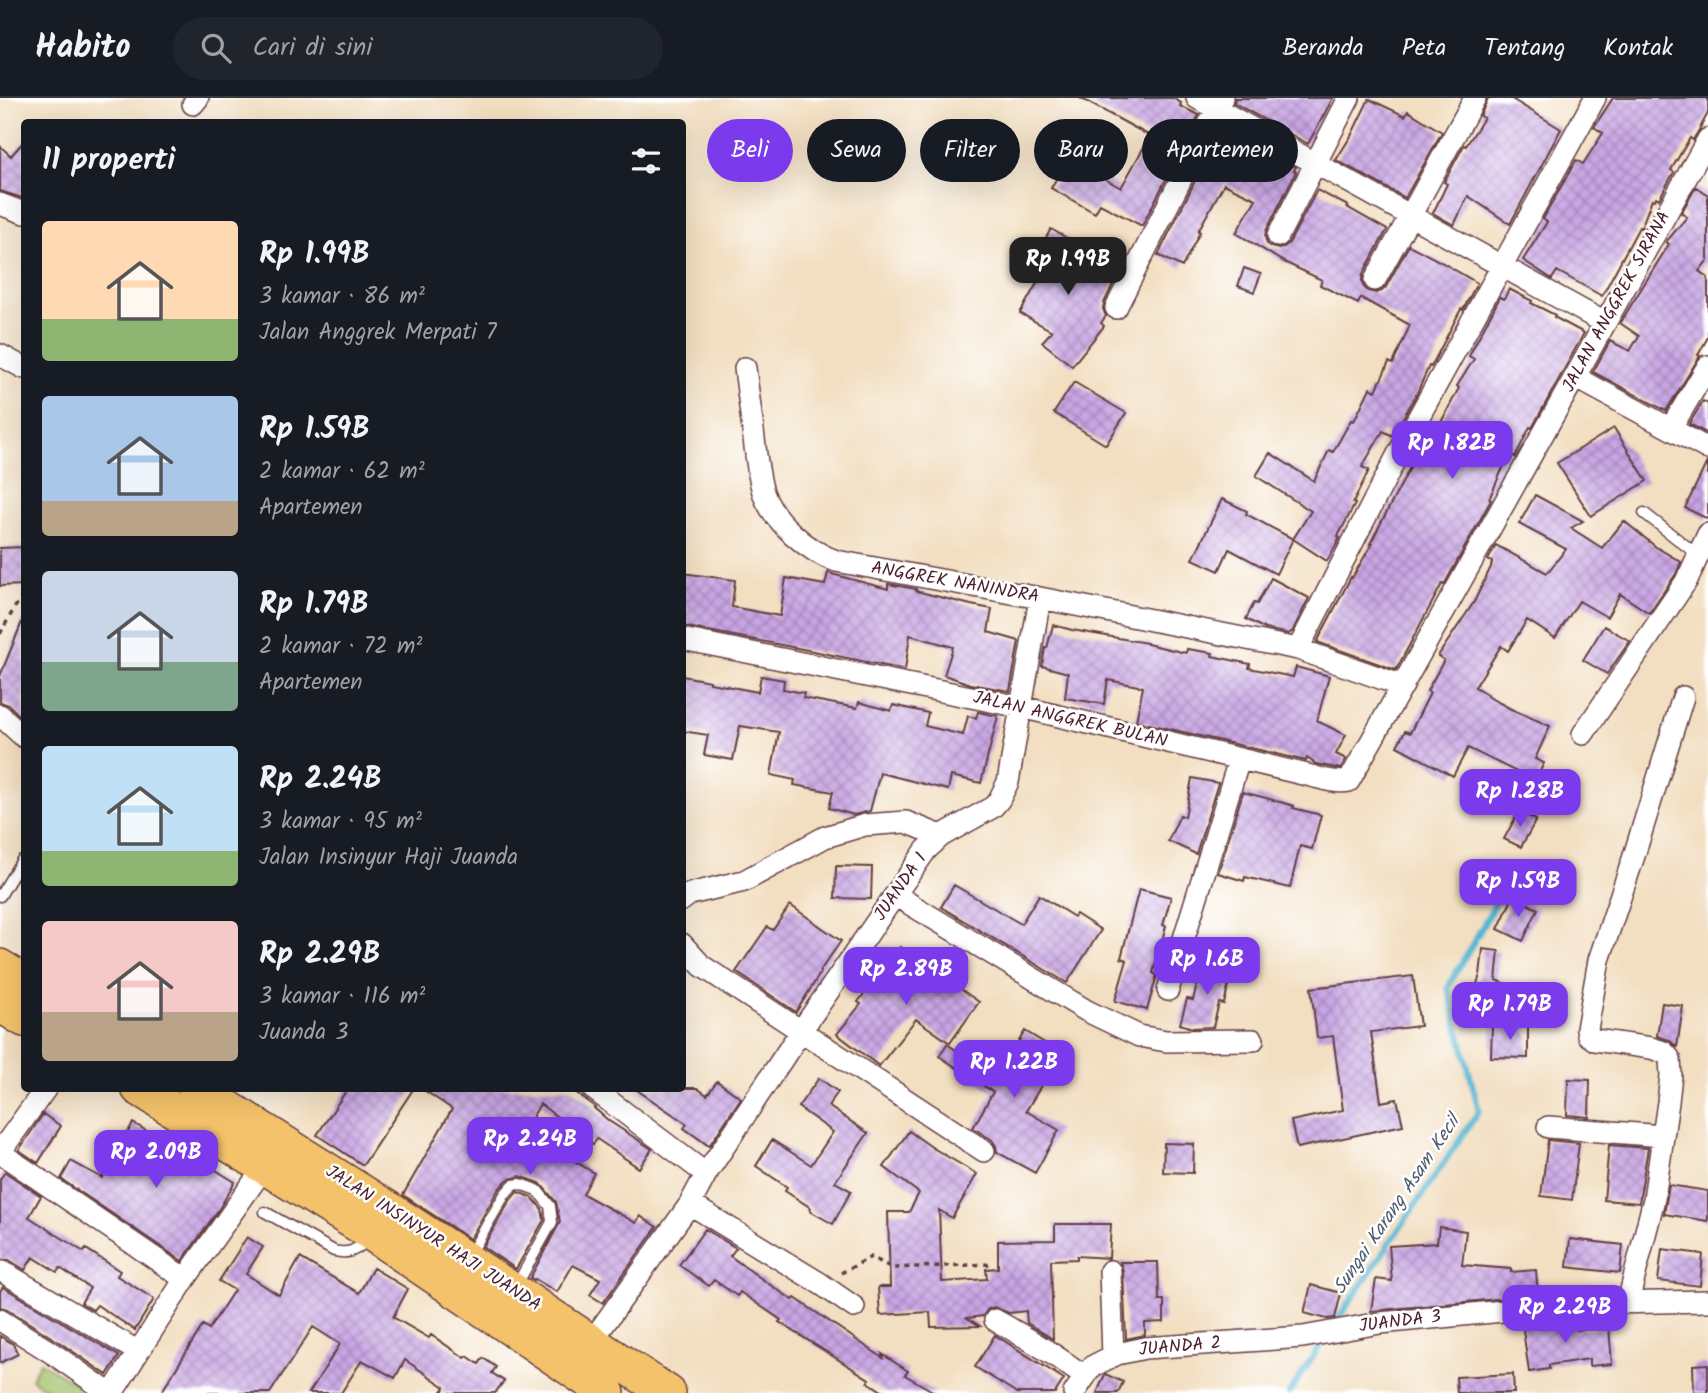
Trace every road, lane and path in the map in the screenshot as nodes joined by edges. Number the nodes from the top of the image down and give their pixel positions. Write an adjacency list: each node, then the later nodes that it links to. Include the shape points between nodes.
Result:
1 (1197, 98): 5 (street)
2 (1349, 98): 7 (street)
3 (1475, 98): 10 (street)
4 (1595, 98): 12 (street)
5 (1219, 103): 7 (street); 14 (street)
6 (1708, 139): 15 (street, JALAN ANGGREK SIRANA)
7 (1314, 163): 10 (street); 11 (street)
8 (0, 204): 9 (street)
9 (21, 212)
10 (1410, 216): 12 (street); 13 (street)
11 (1278, 236)
12 (1502, 267): 15 (street); 30 (street, via 1397,456)
13 (1375, 280)
14 (1116, 308)
15 (1605, 323): 20 (street, JALAN ANGGREK SIRANA)
16 (0, 355): 17 (street)
17 (21, 366)
18 (1708, 366): 21 (street)
19 (745, 368): 26 (street, ANGGREK NANINDRA, via 763,492 799,540 836,561)
20 (1575, 377): 21 (street); 31 (street, JALAN ANGGREK SIRANA)
21 (1671, 428): 22 (street)
22 (1708, 449)
23 (1644, 513): 25 (lane)
24 (1708, 534): 25 (street)
25 (1699, 556): 36 (street)
26 (1041, 598): 30 (street, ANGGREK NANINDRA); 33 (street, JUANDA 1)
27 (21, 599): 28 (path)
28 (0, 634)
29 (686, 640): 33 (street, JALAN ANGGREK BULAN)
30 (1298, 649): 31 (street, ANGGREK NANINDRA)
31 (1403, 686): 37 (street, JALAN ANGGREK BULAN, via 1347,782)
32 (1683, 697): 56 (street, via 1599,960 1587,1029 1595,1040 1651,1048 1670,1059)
33 (1021, 707): 37 (street, JALAN ANGGREK BULAN); 38 (street, JUANDA 1, via 1008,782 999,800)
34 (0, 715): 35 (street)
35 (21, 734)
36 (1583, 734)
37 (1239, 760): 46 (street)
38 (941, 836): 40 (street, JUANDA 1); 42 (street, via 906,822 865,825 825,836 744,881)
39 (21, 862): 41 (lane)
40 (895, 895): 49 (street, JUANDA 1); 50 (street, via 1087,1011 1139,1036 1166,1041)
41 (0, 896)
42 (686, 897)
43 (686, 948): 49 (street, via 702,966)
44 (0, 967): 45 (highway)
45 (21, 980)
46 (1168, 990)
47 (0, 1004): 48 (highway)
48 (21, 1017)
49 (801, 1031): 57 (street); 60 (street, JUANDA 1)
50 (1254, 1040)
51 (43, 1092): 58 (street)
52 (145, 1092): 59 (highway, JALAN INSINYUR HAJI JUANDA)
53 (202, 1092): 63 (highway, JALAN INSINYUR HAJI JUANDA)
54 (597, 1092): 60 (street)
55 (1548, 1127): 56 (street)
56 (1662, 1136): 72 (street, via 1654,1199)
57 (984, 1151)
58 (1, 1154): 68 (street)
59 (265, 1166): 63 (highway, JALAN INSINYUR HAJI JUANDA); 68 (street)
60 (706, 1174): 61 (street, JUANDA 1)
61 (690, 1205): 69 (street); 77 (street, JUANDA 1)
62 (265, 1212): 63 (lane, via 345,1254 362,1245)
63 (382, 1223): 64 (highway, JALAN INSINYUR HAJI JUANDA); 82 (highway, JALAN INSINYUR HAJI JUANDA)
64 (467, 1261): 70 (highway, JALAN INSINYUR HAJI JUANDA); 70 (lane, via 513,1185 537,1190 550,1206 552,1222)
65 (993, 1264): 69 (path, via 891,1268 871,1257)
66 (1110, 1271): 79 (street)
67 (3, 1272): 78 (street)
68 (185, 1279): 78 (street)
69 (821, 1284): 73 (street)
70 (513, 1291): 77 (highway, JALAN INSINYUR HAJI JUANDA)
71 (1708, 1301): 72 (street, JUANDA 3)
72 (1628, 1302): 76 (street, JUANDA 3, via 1380,1323)
73 (854, 1307)
74 (0, 1320): 81 (street)
75 (995, 1320): 80 (street, via 1037,1344)
76 (1303, 1337): 79 (street, JUANDA 2, via 1145,1348)
77 (592, 1341): 83 (highway, JALAN INSINYUR HAJI JUANDA)
78 (137, 1351): 81 (street)
79 (1113, 1356): 80 (street, JUANDA 2, via 1096,1364)
80 (1079, 1385)
81 (110, 1393)
82 (607, 1393)
83 (668, 1393)

